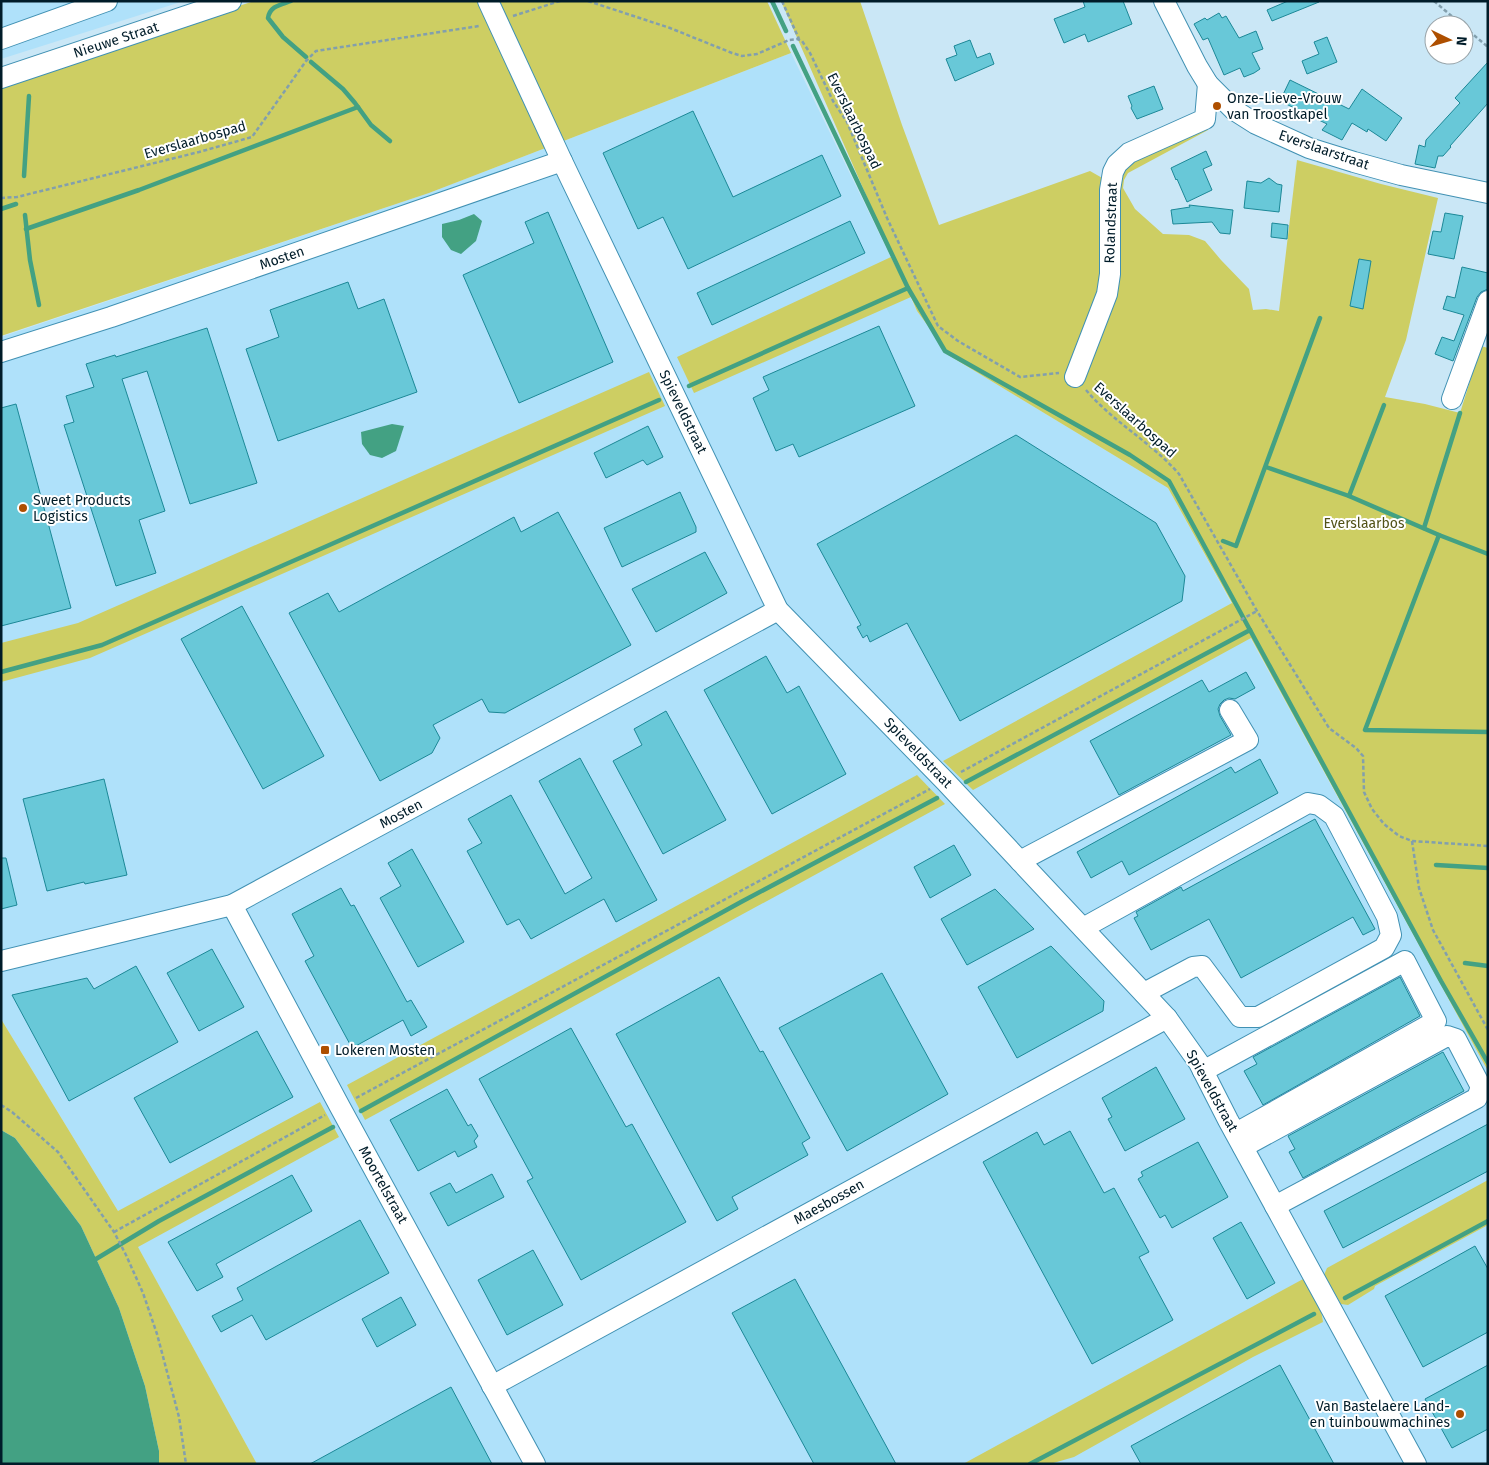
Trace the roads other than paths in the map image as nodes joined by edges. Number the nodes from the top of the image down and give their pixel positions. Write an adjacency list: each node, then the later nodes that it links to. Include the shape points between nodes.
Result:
1 (107, 1): 5 (street)
2 (231, 1): 6 (street, Nieuwe Straat)
3 (488, 1): 10 (street, Spieveldstraat)
4 (1164, 1): 7 (street, Everslaarstraat)
5 (1, 39)
6 (1, 78)
7 (1208, 84): 8 (street, Everslaarstraat); 9 (street)
8 (1234, 110): 9 (street, Rolandstraat); 11 (street, Everslaarstraat, via 1256,124 1309,148 1401,175)
9 (1205, 119): 14 (street, Rolandstraat, via 1129,152 1117,164 1110,190 1107,294)
10 (562, 161): 13 (street, Mosten, via 112,317); 16 (street, Spieveldstraat)
11 (1488, 193)
12 (1488, 301): 15 (street)
13 (1, 352)
14 (1075, 377)
15 (1452, 399)
16 (778, 610): 18 (street, Spieveldstraat); 19 (street, Mosten)
17 (1230, 710): 18 (street, via 1248,740)
18 (1020, 861): 20 (street, Spieveldstraat)
19 (232, 905): 21 (street, Mosten); 27 (street, Moortelstraat)
20 (1083, 928): 22 (street, Spieveldstraat); 22 (street, via 1308,803 1319,805 1334,816 1387,917 1391,935 1384,948 1258,1017 1240,1017 1202,966 1193,967)
21 (1, 962)
22 (1144, 993): 23 (street, Spieveldstraat)
23 (1166, 1018): 24 (street, Spieveldstraat); 27 (street, Maesbossen)
24 (1203, 1071): 25 (street, Spieveldstraat); 25 (street, via 1405,961 1436,1021)
25 (1239, 1140): 26 (street, Spieveldstraat); 26 (street, via 1447,1036 1456,1039 1481,1087 1477,1098)
26 (1275, 1206): 29 (street, Spieveldstraat)
27 (492, 1386): 28 (street, Moortelstraat)
28 (534, 1464)
29 (1416, 1464)

